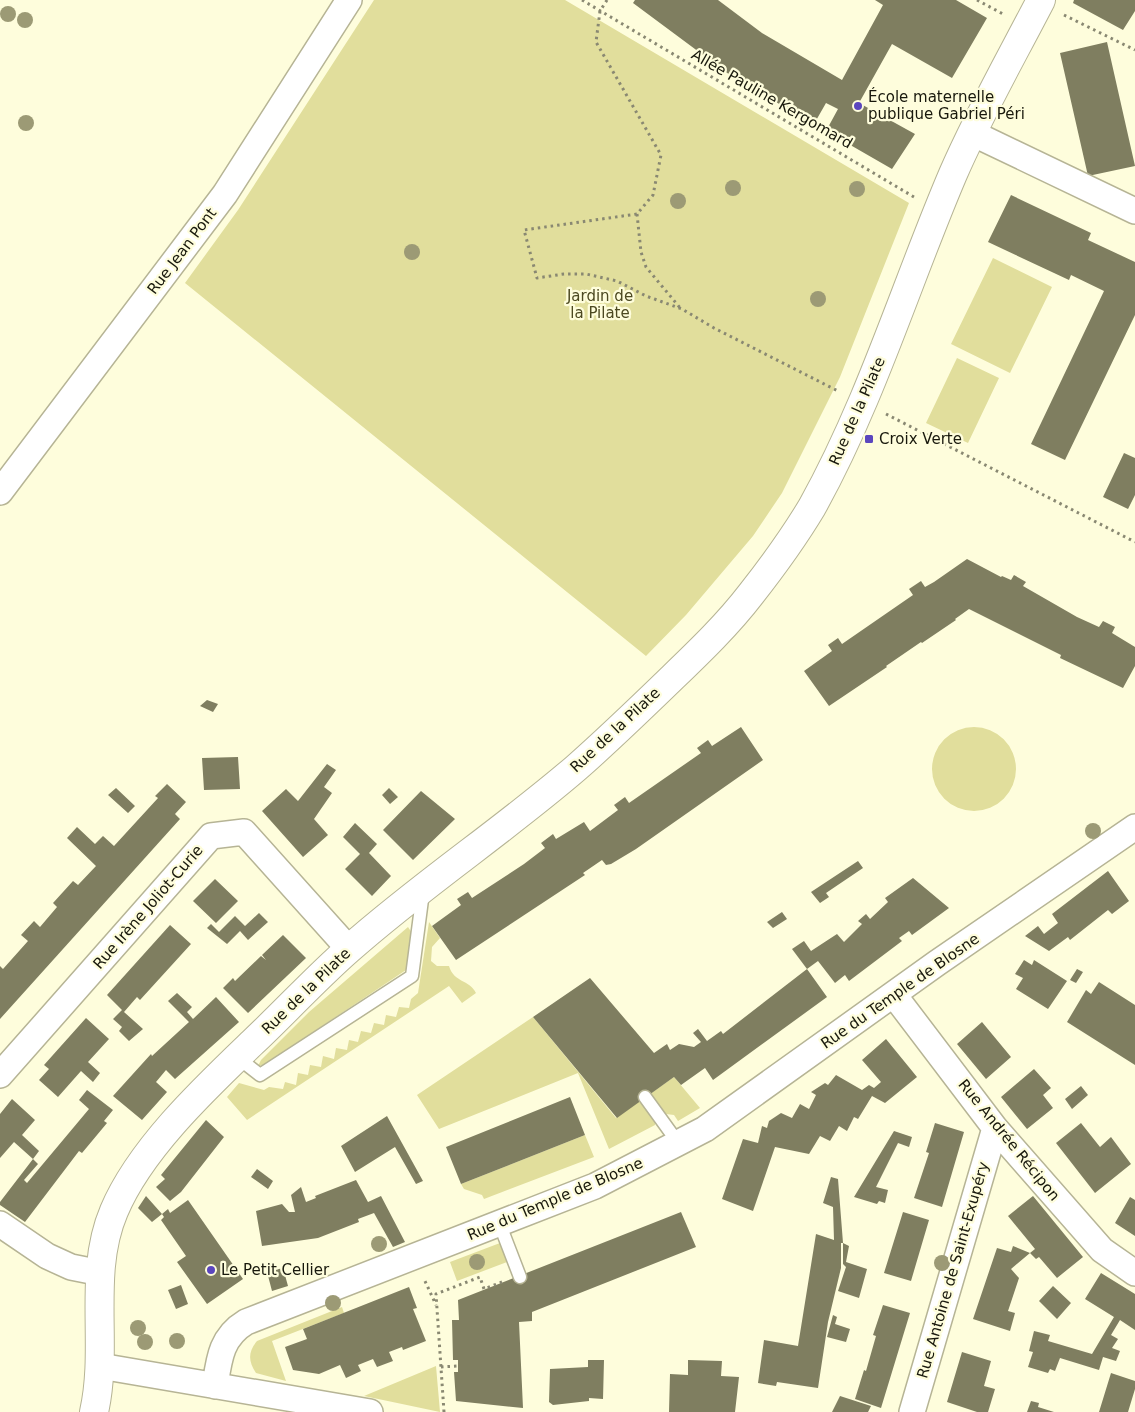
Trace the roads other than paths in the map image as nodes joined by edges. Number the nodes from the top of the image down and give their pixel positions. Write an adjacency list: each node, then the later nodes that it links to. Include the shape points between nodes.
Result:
1 (349, 0): 5 (street, Rue Jean Pont, via 225,194)
2 (1040, 1): 3 (street, Rue de la Pilate)
3 (972, 132): 4 (street); 7 (street, Rue de la Pilate, via 851,428 812,507 780,555 744,603 699,651 575,769)
4 (1135, 211)
5 (0, 492)
6 (1135, 827): 9 (street, Rue du Temple de Blosne)
7 (423, 890): 8 (street, Rue de la Pilate); 10 (lane, via 412,976 260,1075)
8 (349, 949): 10 (street, Rue de la Pilate); 11 (street, Rue Irène Joliot-Curie, via 244,832 211,836)
9 (894, 994): 13 (street, Rue Andrée Récipon); 14 (street, Rue du Temple de Blosne, via 705,1129)
10 (237, 1057): 17 (street, Rue de la Pilate, via 203,1091 123,1190 103,1241)
11 (0, 1075)
12 (645, 1097): 14 (lane)
13 (994, 1128): 18 (street, Rue Andrée Récipon, via 1102,1250); 24 (street, Rue Antoine de Saint-Exupéry)
14 (679, 1144): 16 (street, Rue du Temple de Blosne, via 595,1186)
15 (0, 1224): 17 (street, via 46,1256 71,1267)
16 (500, 1225): 19 (lane); 21 (street, Rue du Temple de Blosne, via 246,1322 227,1338 221,1351)
17 (101, 1273): 20 (street, Rue de la Pilate)
18 (1135, 1273)
19 (520, 1276)
20 (100, 1366): 21 (street); 22 (street)
21 (215, 1386): 23 (street)
22 (94, 1412)
23 (370, 1412)
24 (912, 1412)

